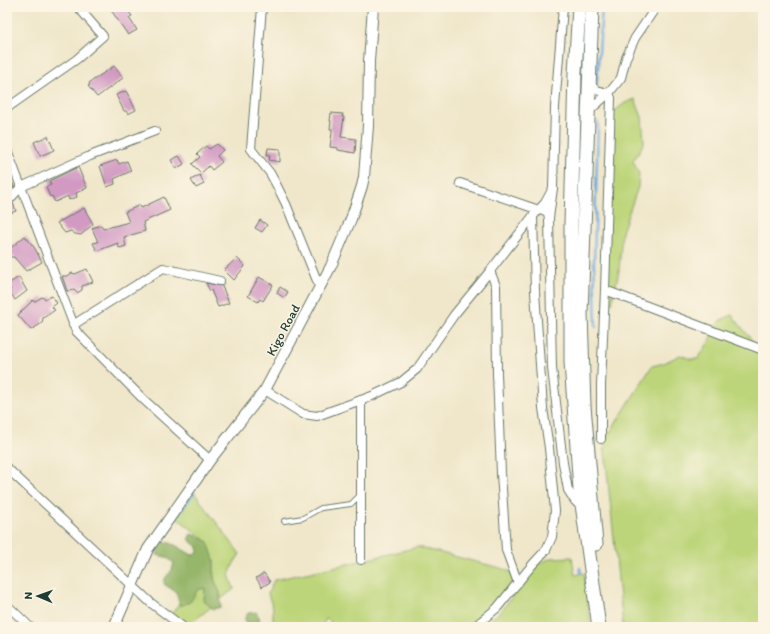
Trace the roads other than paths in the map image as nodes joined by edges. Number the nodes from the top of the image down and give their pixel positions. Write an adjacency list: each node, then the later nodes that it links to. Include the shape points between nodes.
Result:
1 (78, 7): 10 (street, via 103,36 77,59)
2 (262, 7): 22 (street, via 251,150 276,184)
3 (373, 7): 22 (street, Kigo Road, via 363,182 351,218)
4 (563, 7): 16 (street, via 555,107)
5 (579, 7): 32 (highway, via 571,224 571,362)
6 (592, 7): 8 (highway)
7 (656, 7): 9 (street, via 635,38 621,78)
8 (589, 82): 9 (street, via 597,91); 11 (highway)
9 (609, 93): 11 (street); 23 (street, via 611,98)
10 (7, 108)
11 (588, 112): 43 (highway, via 581,313 584,406 596,544)
12 (155, 130): 15 (street)
13 (7, 150): 15 (street)
14 (460, 183): 18 (street)
15 (21, 187): 17 (street); 24 (street)
16 (553, 188): 18 (street); 19 (street)
17 (7, 202)
18 (536, 213): 19 (street, via 544,210 548,213); 20 (street); 35 (street, via 535,292 543,408 555,511 552,537 546,550)
19 (549, 219): 32 (street, via 552,368 561,447 568,490 574,501)
20 (490, 271): 27 (street, via 454,315 417,369 401,382); 35 (street, via 496,286 497,374 506,550)
21 (220, 282): 24 (street, via 163,268)
22 (320, 288): 26 (street, Kigo Road)
23 (605, 290): 25 (street); 28 (street)
24 (73, 325): 29 (street, via 143,399)
25 (763, 350)
26 (265, 390): 27 (street, via 303,414 312,416 325,414); 29 (street, Kigo Road)
27 (361, 400): 31 (street)
28 (601, 439)
29 (210, 460): 36 (street, Kigo Road, via 148,548)
30 (7, 468): 36 (street)
31 (361, 494): 33 (lane, via 351,504 321,508 303,518); 34 (street)
32 (582, 508): 42 (highway)
33 (284, 521)
34 (361, 560)
35 (518, 583): 41 (street, via 497,608)
36 (132, 586): 39 (street, Kigo Road); 40 (street)
37 (7, 605): 38 (street)
38 (30, 627)
39 (114, 627)
40 (183, 627)
41 (474, 627)
42 (599, 627)
43 (608, 627)

